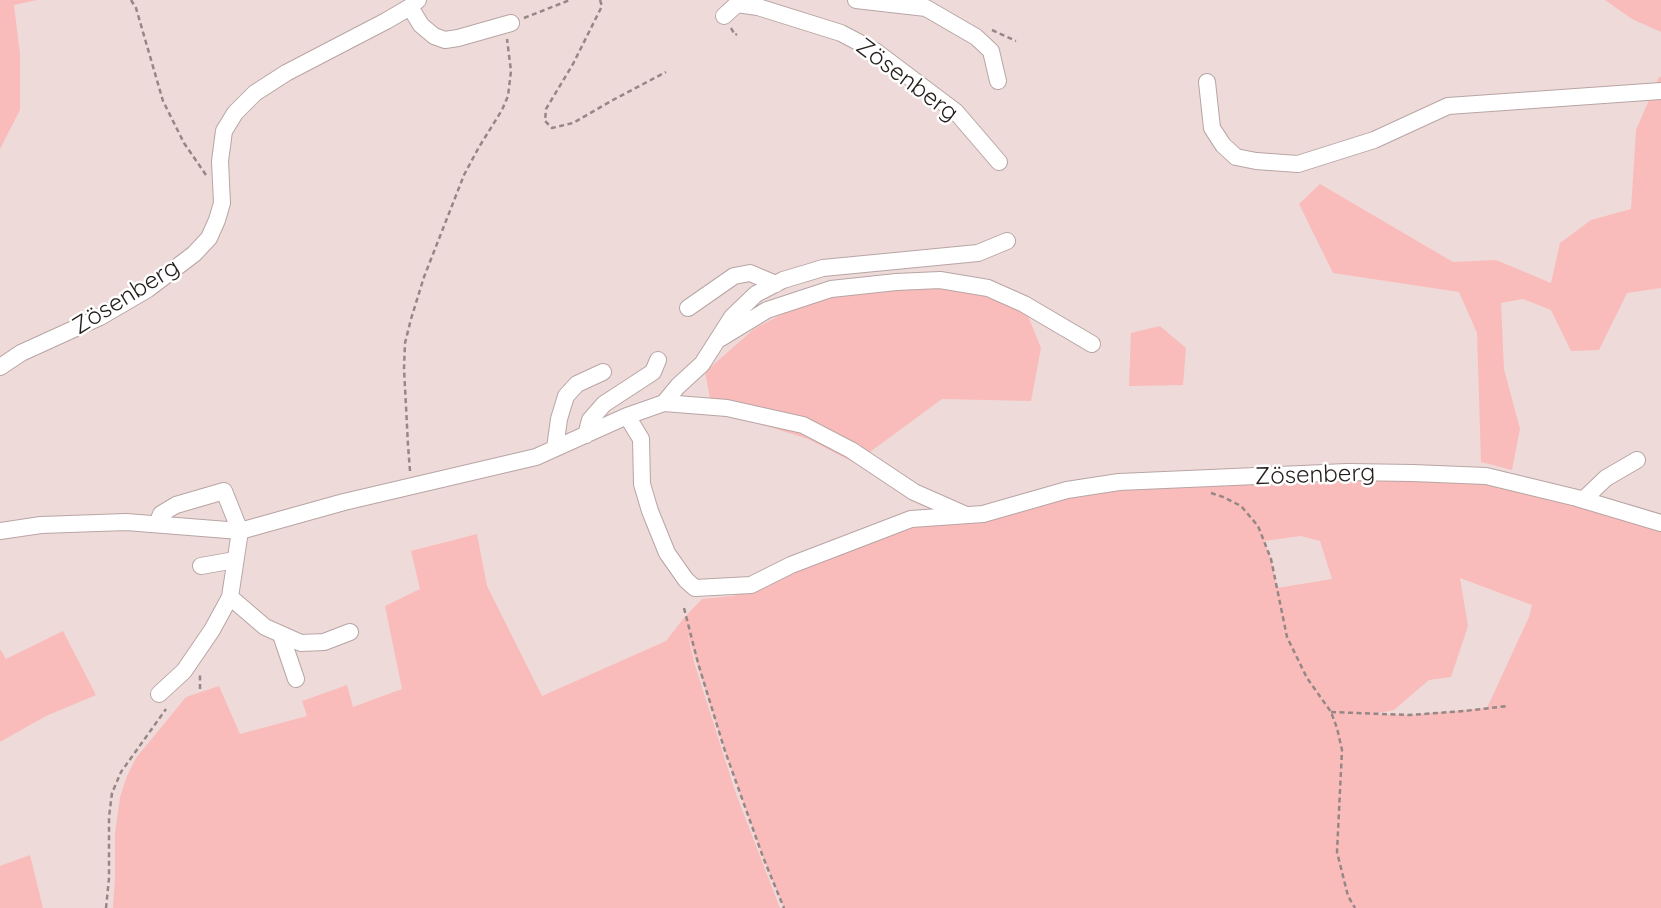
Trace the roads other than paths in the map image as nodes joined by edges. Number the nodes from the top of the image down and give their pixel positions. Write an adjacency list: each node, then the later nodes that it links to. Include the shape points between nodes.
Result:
1 (856, 0): 6 (street, Zösenberg, via 926,8 991,51)
2 (739, 2): 4 (street, Zösenberg); 9 (street, Zösenberg, via 841,33 875,51 956,113)
3 (414, 3): 5 (street, Zösenberg, via 421,25 445,40); 16 (street, Zösenberg, via 286,73 235,113 224,131 222,203 209,237 194,254 109,312)
4 (724, 16)
5 (508, 24)
6 (998, 81)
7 (1207, 82): 8 (street, via 1212,128 1236,157 1298,164 1374,140 1448,106)
8 (1661, 91)
9 (999, 162)
10 (1007, 241): 11 (street, via 978,253 823,268)
11 (776, 284): 12 (street, via 750,273 734,276); 13 (street, via 756,294 732,317)
12 (688, 308)
13 (719, 339): 14 (street, via 767,310 831,289 940,280 988,288); 18 (street, via 702,365)
14 (1092, 344)
15 (658, 360): 20 (street, via 653,372 604,404 590,420)
16 (0, 368)
17 (603, 372): 21 (street, via 577,384 566,396)
18 (664, 403): 19 (street); 23 (street, via 727,408 803,425)
19 (627, 416): 20 (street); 26 (street, Zösenberg, via 641,439 642,484 650,511 667,553 695,588 751,585 790,565)
20 (586, 435): 21 (street)
21 (555, 448): 30 (street, via 536,457)
22 (1637, 460): 24 (street, via 1606,478)
23 (914, 492): 25 (street); 26 (street)
24 (1583, 500): 25 (street, Zösenberg, via 1486,476 1347,472 1119,482); 27 (street, Zösenberg)
25 (966, 515): 26 (street, Zösenberg)
26 (911, 519)
27 (1661, 523)
28 (156, 524): 29 (street, via 41,525); 30 (street); 30 (street, via 161,514 176,505 224,491)
29 (0, 531)
30 (240, 531): 31 (street)
31 (235, 560): 32 (street); 33 (street)
32 (201, 566)
33 (230, 597): 35 (street); 37 (street, via 184,671)
34 (350, 632): 35 (street, via 324,642 301,643)
35 (281, 635): 36 (street)
36 (296, 679)
37 (159, 694)

